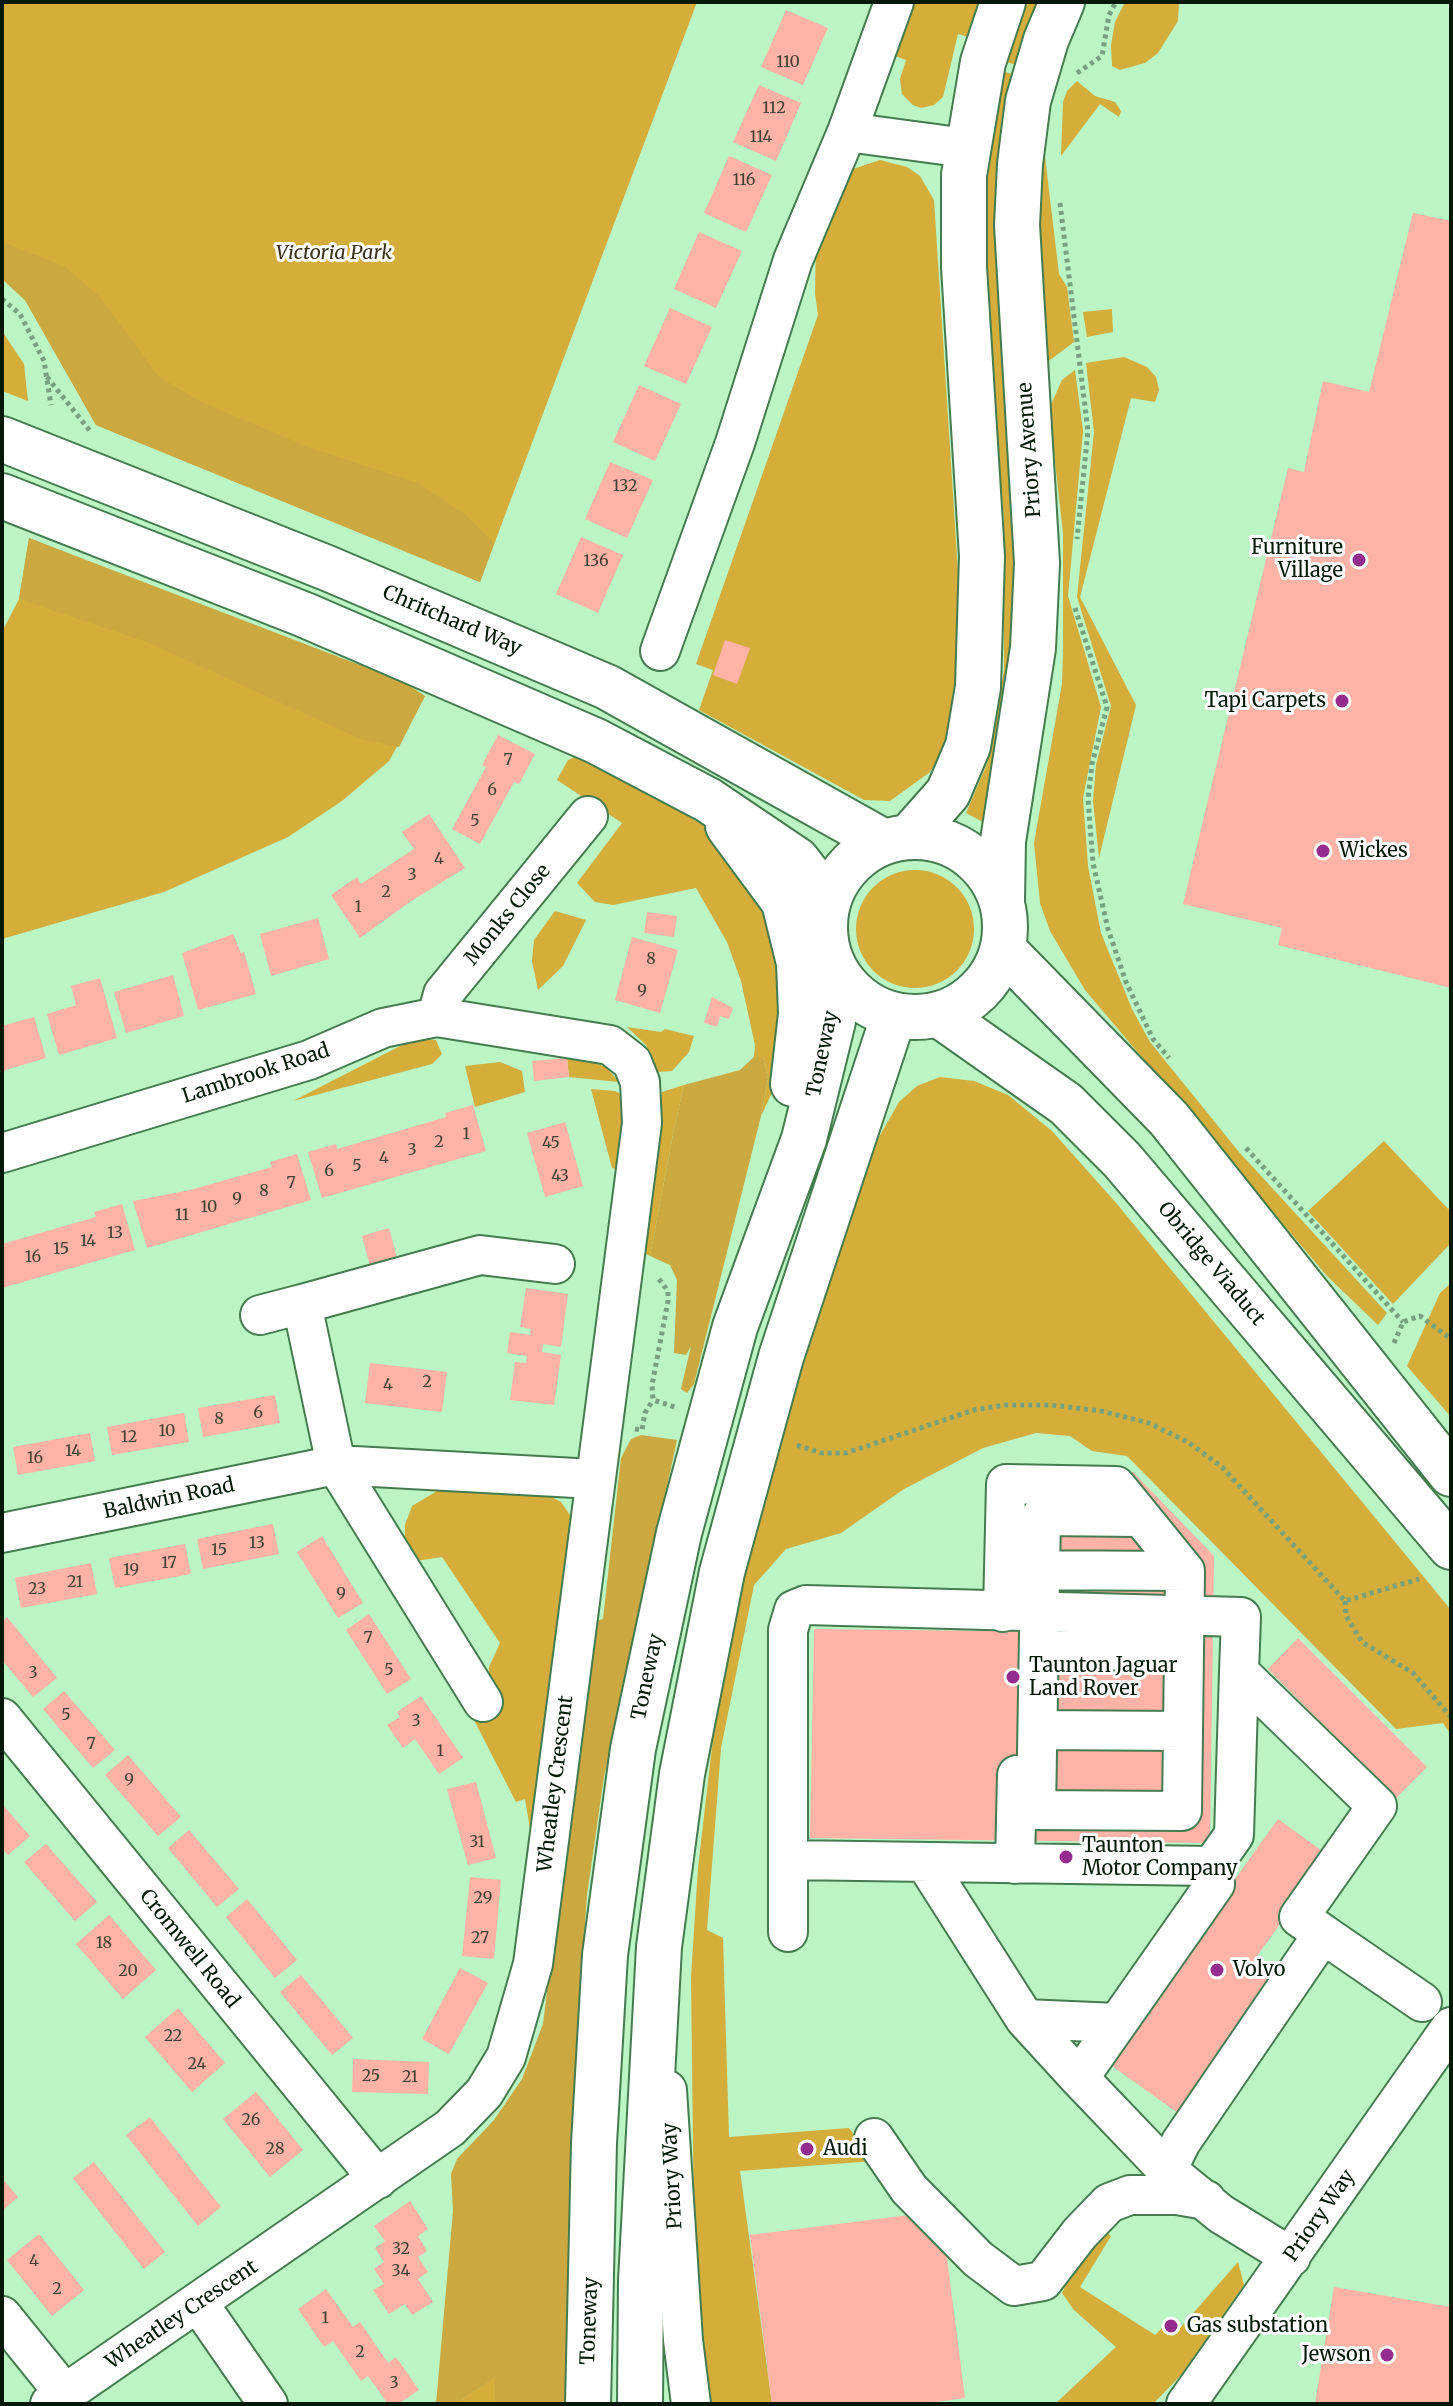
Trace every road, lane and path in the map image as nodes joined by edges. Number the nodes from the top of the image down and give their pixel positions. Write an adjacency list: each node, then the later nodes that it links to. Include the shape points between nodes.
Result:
1 (894, 2): 6 (street)
2 (1003, 2): 7 (main road, via 983,62)
3 (1062, 2): 22 (main road, Priory Avenue, via 1028,101 1020,164 1017,225 1037,563 1033,648 1003,841)
4 (1116, 2): 5 (path)
5 (1102, 56)
6 (847, 132): 7 (street); 17 (street, via 793,260 735,443)
7 (966, 148): 20 (main road, via 964,267 982,556 978,687 968,746 948,793)
8 (1059, 196): 15 (path, via 1088,431)
9 (2, 299): 10 (path, via 20,314)
10 (46, 376): 11 (path); 12 (path)
11 (51, 405)
12 (82, 422)
13 (2, 439): 20 (main road, Chritchard Way, via 607,687)
14 (2, 496): 18 (main road, via 305,615 596,741)
15 (1076, 552)
16 (1072, 597): 29 (path, via 1107,707 1088,799 1093,863 1126,982 1153,1039)
17 (660, 651)
18 (708, 800): 21 (main road, via 797,860); 35 (main road, via 784,902 800,976 797,1070 769,1168)
19 (588, 816): 27 (street, Monks Close, via 443,994)
20 (897, 839): 21 (main road, via 850,864); 22 (main road, via 933,838 956,847 976,860)
21 (828, 900): 24 (main road, via 824,924)
22 (1002, 901): 23 (main road)
23 (1003, 949): 25 (main road, via 980,990); 42 (main road, via 1169,1119)
24 (836, 972): 26 (main road, via 851,992); 35 (main road, Toneway, via 833,1021 804,1139)
25 (938, 1014): 26 (main road); 44 (main road, Obridge Viaduct, via 1066,1104 1122,1160)
26 (894, 1015): 67 (main road, via 781,1357 722,1572 682,1774)
27 (437, 1017): 28 (street, Lambrook Road); 31 (street, Lambrook Road, via 383,1028 309,1060)
28 (513, 1029): 43 (street, Wheatley Crescent, via 610,1045 632,1062 640,1082 642,1123)
29 (1171, 1061)
30 (1244, 1146): 36 (path, via 1403,1322 1420,1316)
31 (2, 1153)
32 (555, 1264): 33 (street, via 480,1255)
33 (302, 1304): 34 (street); 41 (street)
34 (260, 1315)
35 (735, 1327): 83 (main road, Toneway, via 679,1533 633,1749 605,1955)
36 (1451, 1339)
37 (652, 1385): 38 (path)
38 (653, 1400): 39 (path); 40 (path)
39 (675, 1407)
40 (642, 1430)
41 (336, 1465): 43 (street, Baldwin Road); 46 (street, Baldwin Road); 56 (street)
42 (1451, 1474)
43 (594, 1479): 75 (street, Wheatley Crescent, via 533,1964 506,2057 484,2093 450,2128)
44 (1421, 1513): 47 (main road, Obridge Viaduct); 48 (street)
45 (1140, 1517): 50 (street); 52 (street, via 1116,1486 1006,1484); 53 (street, via 1041,1516)
46 (2, 1533)
47 (1451, 1547)
48 (1451, 1561)
49 (1004, 1570): 50 (street)
50 (1185, 1571): 54 (street)
51 (1345, 1601): 57 (path, via 1346,1616 1362,1642 1413,1673)
52 (1012, 1612): 55 (street, via 1241,1617); 61 (street, via 806,1605 794,1610 788,1630); 63 (street)
53 (1039, 1650): 54 (street); 59 (street)
54 (1184, 1651): 60 (street)
55 (1239, 1672): 64 (street, via 1234,1835); 66 (street, via 1377,1806 1299,1917)
56 (483, 1702)
57 (1451, 1717)
58 (2, 1718): 75 (street, Cromwell Road)
59 (1038, 1730): 60 (street); 60 (street, via 1036,1810 1168,1811 1182,1811)
60 (1183, 1731)
61 (789, 1860): 62 (street); 65 (street)
62 (925, 1862): 63 (street); 69 (street)
63 (1015, 1864): 64 (street)
64 (1212, 1866): 70 (street, via 1215,1884)
65 (788, 1932)
66 (1323, 1934): 68 (street); 74 (street)
67 (659, 1947): 84 (main road, via 641,2281); 85 (street, Priory Way)
68 (1422, 2002)
69 (1025, 2019): 70 (street); 72 (street)
70 (1117, 2023): 72 (street)
71 (1451, 2027): 77 (street, Priory Way)
72 (1079, 2078): 74 (street)
73 (874, 2138): 76 (street, via 909,2189 978,2259 1014,2286 1043,2281 1109,2203 1130,2195)
74 (1167, 2170): 76 (street)
75 (378, 2179): 78 (street, Wheatley Crescent)
76 (1206, 2200): 77 (street)
77 (1291, 2257): 81 (street, Priory Way)
78 (199, 2304): 80 (street, Wheatley Crescent); 82 (street)
79 (2, 2316): 80 (street)
80 (57, 2399)
81 (1196, 2401)
82 (268, 2404)
83 (588, 2404)
84 (640, 2404)
85 (691, 2404)

